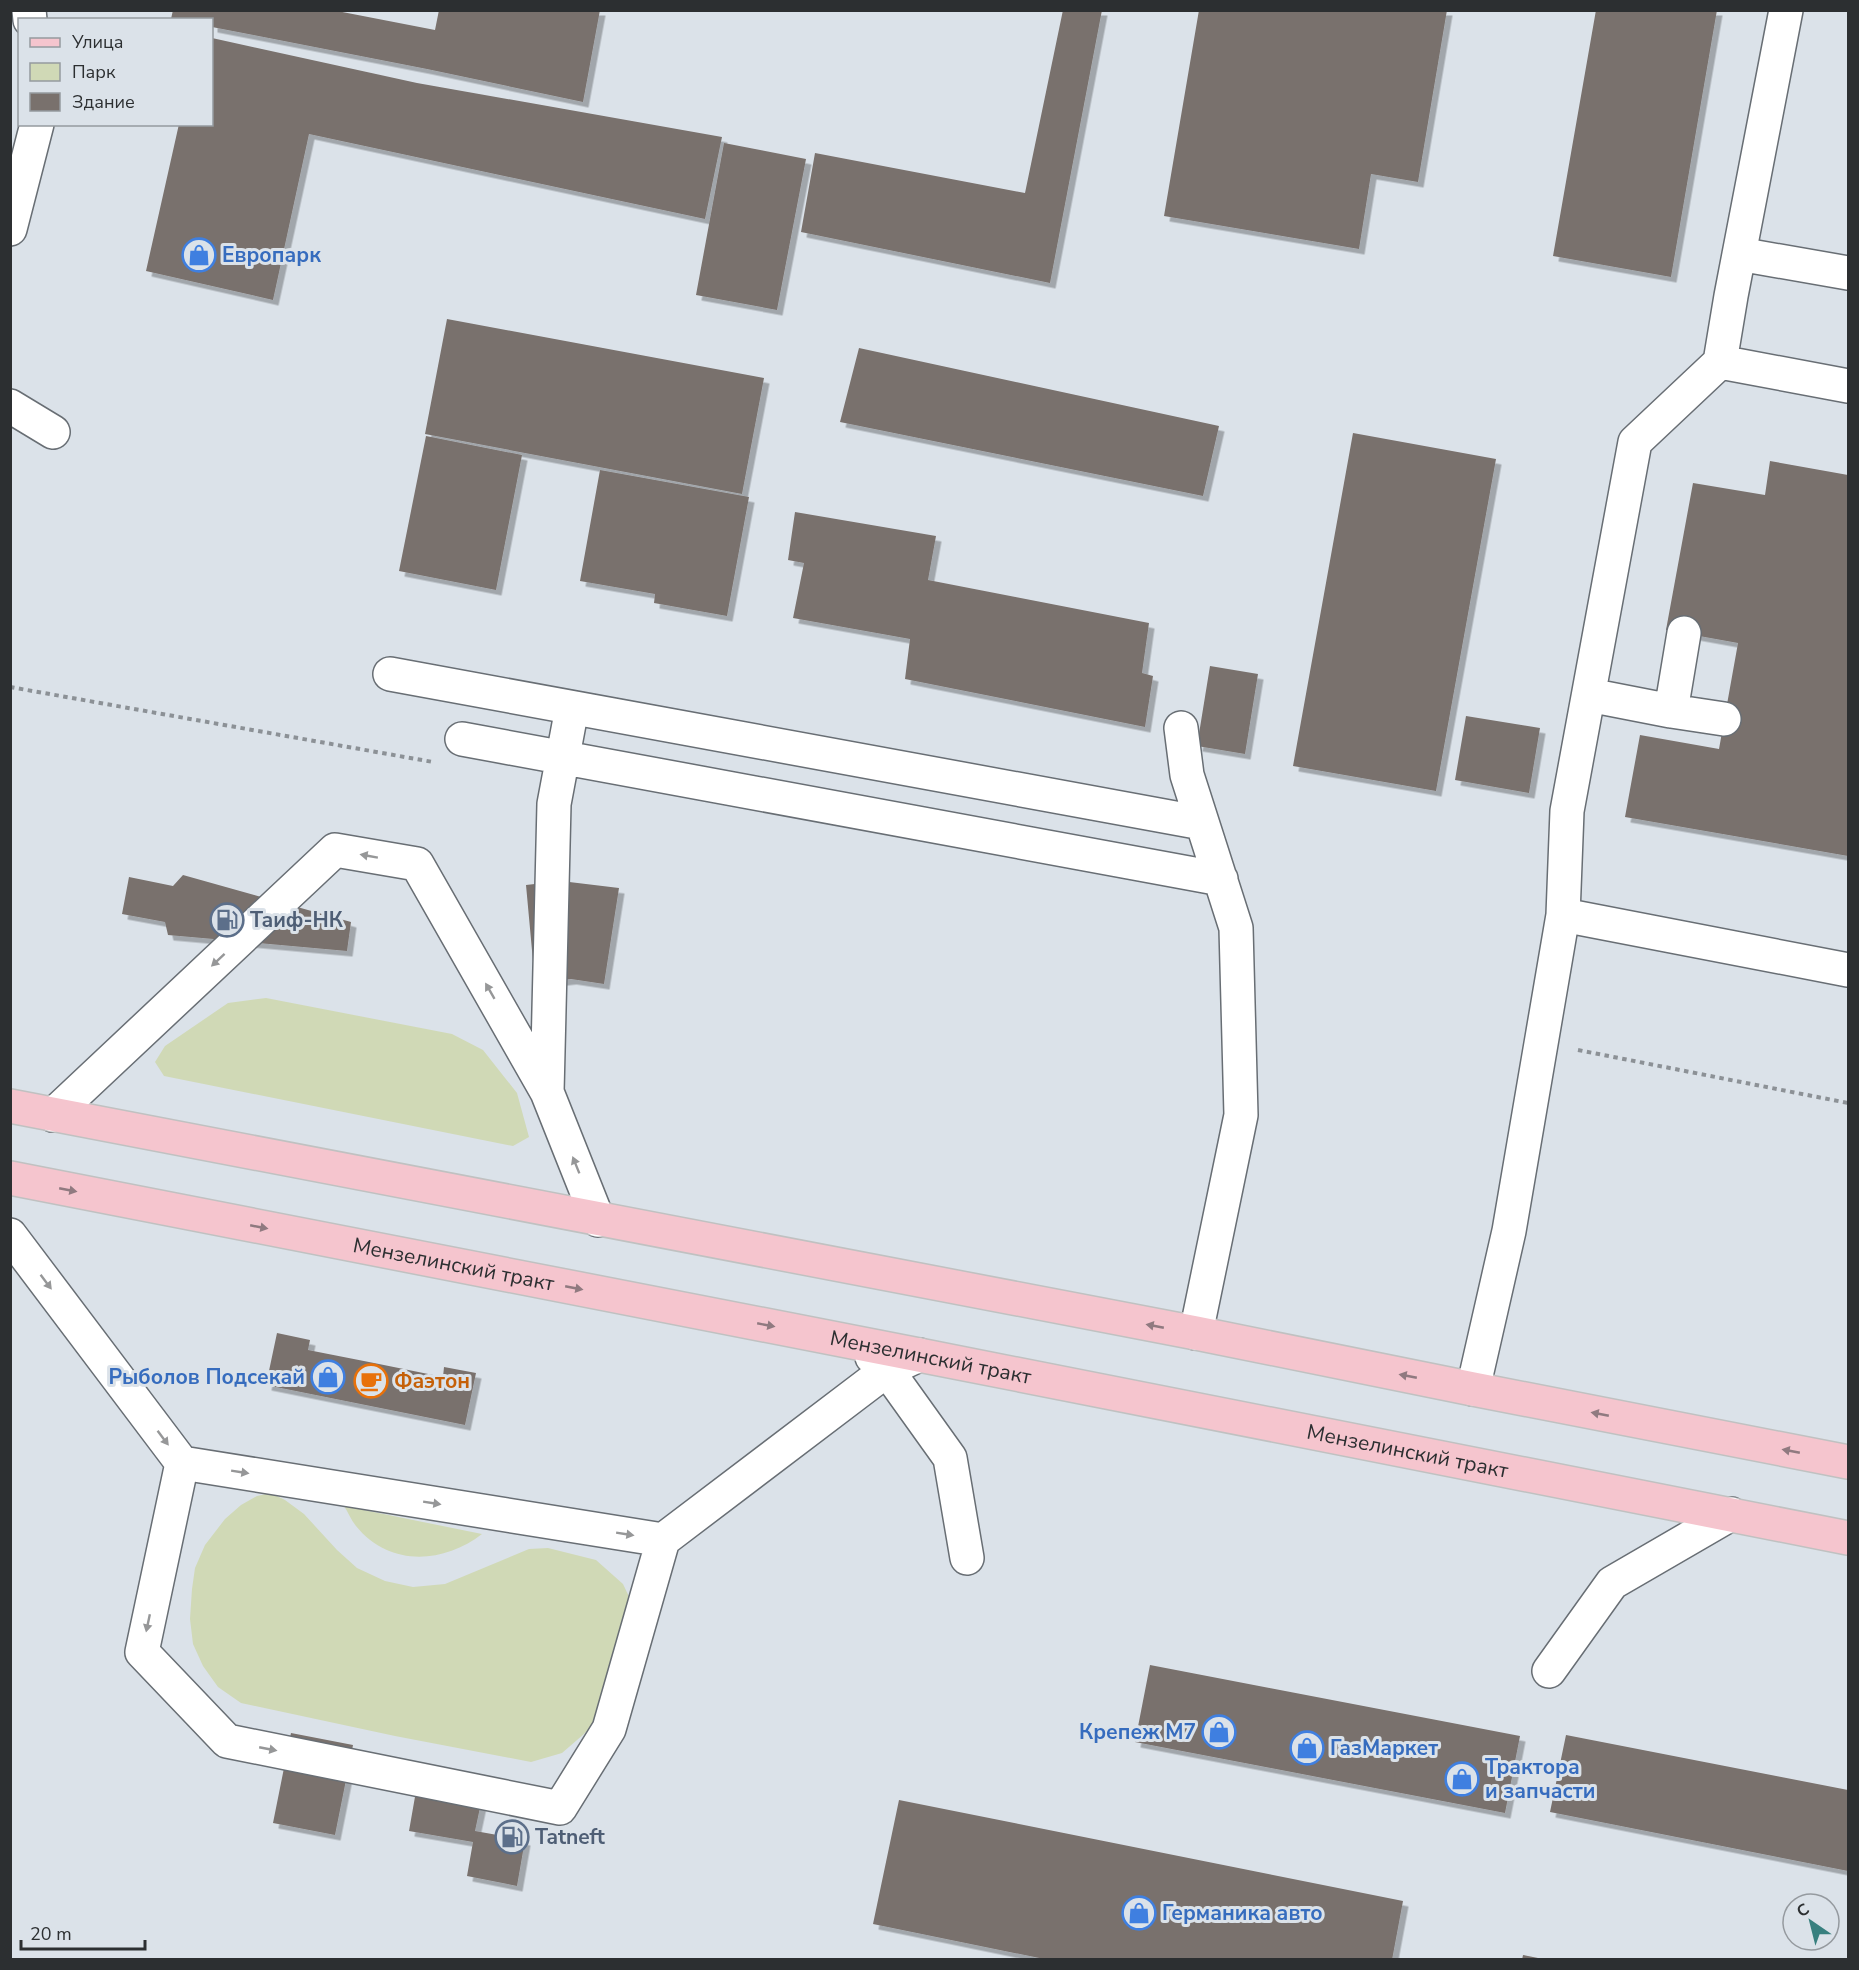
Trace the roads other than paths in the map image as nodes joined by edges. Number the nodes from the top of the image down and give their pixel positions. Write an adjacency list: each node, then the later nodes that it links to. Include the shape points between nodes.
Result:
1 (1786, 10): 4 (lane)
2 (36, 126): 3 (lane)
3 (10, 229)
4 (1739, 254): 5 (lane); 6 (lane)
5 (1848, 273)
6 (1720, 362): 7 (lane); 12 (lane, via 1635,442)
7 (1848, 386)
8 (10, 406): 9 (lane)
9 (53, 432)
10 (1684, 633): 14 (lane)
11 (390, 674): 13 (lane)
12 (1589, 695): 14 (lane); 21 (lane, via 1567,811)
13 (572, 708): 18 (lane); 19 (lane)
14 (1671, 711): 15 (lane)
15 (1724, 719)
16 (1181, 728): 19 (lane, via 1187,774)
17 (462, 739): 18 (lane)
18 (562, 758): 20 (lane); 23 (lane, via 554,804)
19 (1202, 823): 20 (lane)
20 (1221, 879): 29 (lane, via 1236,928 1241,1115)
21 (1563, 915): 22 (lane); 33 (lane, via 1509,1231)
22 (1848, 970)
23 (547, 1092): 25 (lane, one-way to 25, via 417,864 335,850); 27 (lane, one-way to 23)
24 (10, 1107): 25 (main road)
25 (53, 1115): 27 (main road)
26 (10, 1178): 30 (main road, Мензелинский тракт, one-way to 30)
27 (598, 1220): 29 (main road, one-way to 27)
28 (10, 1235): 35 (lane, one-way to 35)
29 (1196, 1333): 33 (main road, one-way to 29)
30 (858, 1343): 31 (main road, Мензелинский тракт); 32 (lane)
31 (919, 1354): 32 (lane); 36 (main road, Мензелинский тракт)
32 (887, 1370): 38 (lane); 39 (lane, via 950,1458)
33 (1473, 1389): 34 (main road, one-way to 33)
34 (1848, 1462)
35 (182, 1463): 38 (lane, one-way to 38); 38 (lane, one-way to 38, via 142,1652 227,1741 560,1808 609,1729)
36 (1731, 1514): 37 (main road, Мензелинский тракт); 40 (lane, via 1612,1583)
37 (1848, 1538)
38 (663, 1540)
39 (967, 1558)
40 (1549, 1671)

